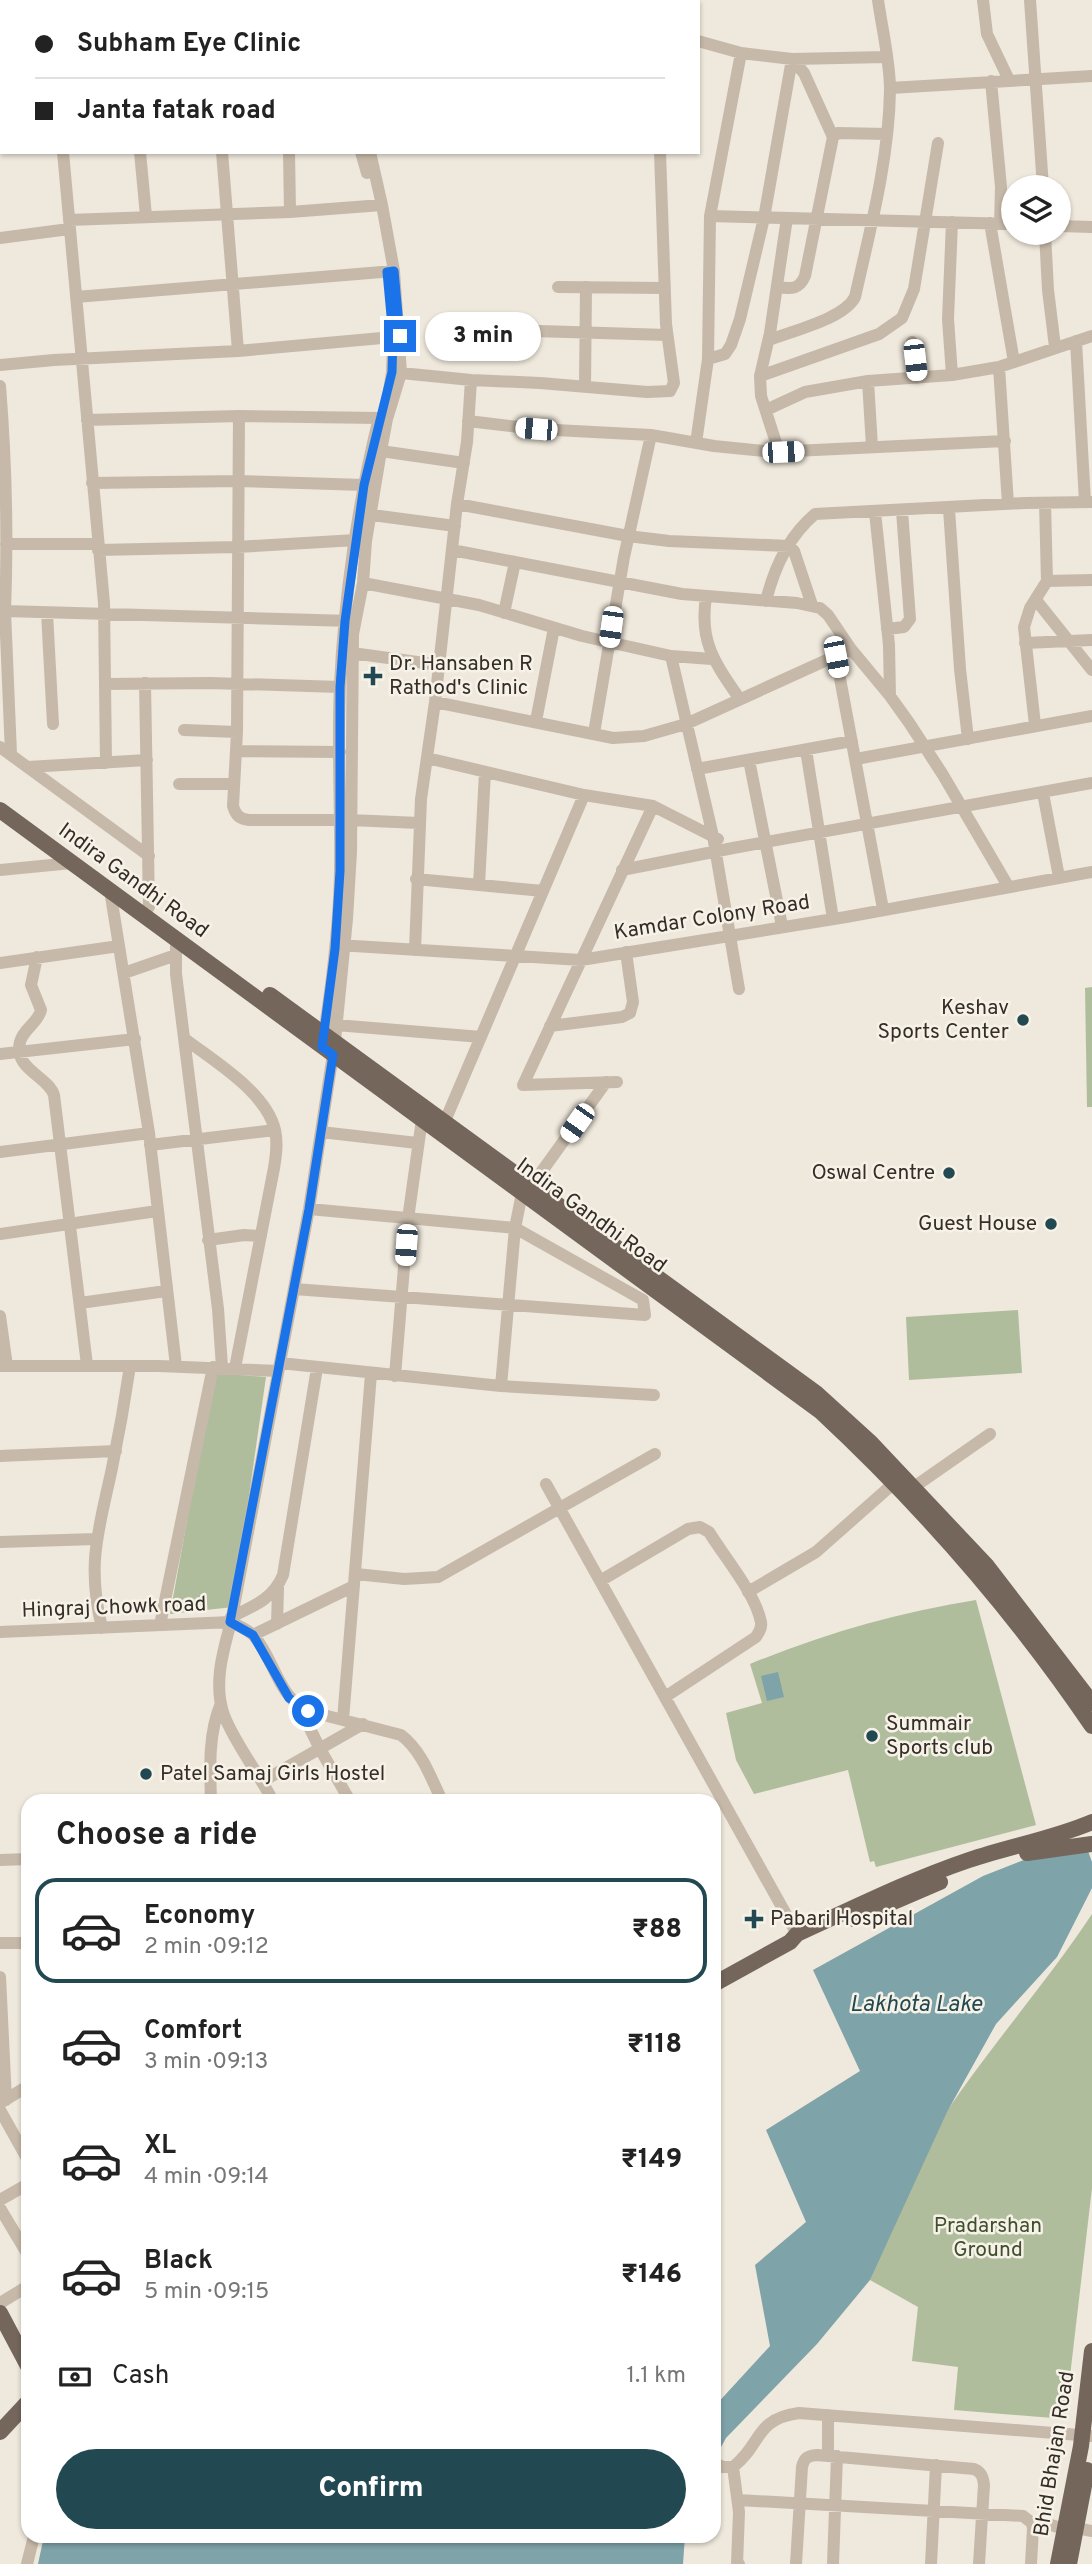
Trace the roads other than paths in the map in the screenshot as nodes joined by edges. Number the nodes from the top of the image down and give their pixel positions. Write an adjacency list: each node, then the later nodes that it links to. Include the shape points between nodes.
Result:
1 (878, 0): 6 (street)
2 (983, 0): 10 (street, via 986,34)
3 (1030, 0): 9 (street)
4 (700, 42): 5 (street)
5 (741, 53): 7 (street); 29 (street)
6 (886, 57): 7 (street); 12 (street)
7 (792, 59): 14 (street, via 804,73); 30 (street)
8 (1092, 76): 9 (street)
9 (1036, 79): 10 (street); 23 (street)
10 (1009, 80): 11 (street)
11 (990, 81): 12 (street); 24 (street)
12 (890, 88): 13 (street)
13 (887, 134): 14 (street, via 838,133); 33 (street)
14 (833, 137): 32 (street)
15 (938, 143): 34 (street)
16 (63, 154): 36 (street)
17 (140, 154): 28 (street)
18 (222, 154): 27 (street)
19 (289, 154): 26 (street)
20 (362, 154): 25 (street)
21 (370, 154): 25 (street)
22 (660, 154): 48 (street)
23 (1042, 175)
24 (1001, 187)
25 (379, 205): 26 (street); 43 (street)
26 (290, 212): 27 (street)
27 (228, 214): 28 (street); 44 (street)
28 (146, 216): 36 (street)
29 (710, 216): 30 (street); 60 (street)
30 (764, 218): 31 (street); 60 (street, via 731,345 725,354)
31 (787, 218): 32 (street); 47 (street)
32 (816, 219): 33 (street); 47 (street, via 802,284)
33 (873, 220): 34 (street); 55 (street, via 852,303 841,312)
34 (926, 220): 35 (street); 67 (street, via 914,289 895,324)
35 (952, 222): 37 (street); 66 (street, via 948,319)
36 (69, 224): 40 (street); 49 (street)
37 (1001, 224)
38 (1071, 226): 39 (street)
39 (1092, 227)
40 (0, 238)
41 (1003, 245): 62 (street)
42 (1046, 245): 58 (street)
43 (390, 271): 44 (street); 54 (street); 65 (street)
44 (232, 284): 49 (street); 59 (street)
45 (558, 287): 46 (street)
46 (586, 287): 48 (street); 51 (street)
47 (777, 287): 55 (street)
48 (665, 288): 52 (street)
49 (76, 297): 61 (street)
50 (504, 330): 51 (street)
51 (586, 332): 52 (street); 72 (street)
52 (667, 335): 72 (street, via 674,383 670,391)
53 (1092, 336): 56 (street)
54 (393, 337): 59 (street); 75 (street, via 390,387)
55 (769, 340): 67 (street)
56 (1076, 341): 58 (street); 88 (street)
57 (912, 342): 68 (street)
58 (1055, 348): 62 (street)
59 (238, 351): 61 (street)
60 (708, 359): 80 (street)
61 (82, 360): 63 (street); 76 (street)
62 (1014, 362): 64 (street)
63 (0, 365)
64 (999, 367): 66 (street); 79 (street)
65 (401, 373): 69 (street); 82 (street)
66 (952, 375): 68 (street)
67 (760, 376): 73 (street)
68 (917, 378): 70 (street)
69 (471, 380): 72 (street); 77 (street)
70 (868, 381): 73 (street, via 805,392); 81 (street)
71 (0, 386): 99 (street)
72 (585, 386)
73 (766, 410): 83 (street)
74 (239, 416): 75 (street); 76 (street); 85 (street)
75 (379, 418): 82 (street)
76 (87, 420): 86 (street)
77 (468, 421): 78 (street); 84 (street)
78 (651, 435): 80 (street); 97 (street)
79 (1004, 441): 81 (street); 91 (street)
80 (696, 443): 83 (street)
81 (872, 447): 83 (street)
82 (376, 451): 84 (street); 87 (street); 95 (street)
83 (779, 452)
84 (464, 463): 89 (street)
85 (238, 481): 86 (street); 87 (street); 102 (street)
86 (92, 483): 101 (street)
87 (364, 485): 98 (street)
88 (1088, 502): 90 (street)
89 (457, 503): 96 (street); 97 (street)
90 (1045, 503): 91 (street); 106 (street)
91 (1008, 504): 92 (street)
92 (949, 509): 93 (street); 148 (street)
93 (902, 511): 94 (street); 121 (street, via 910,620 904,627)
94 (876, 512): 100 (street, via 815,514); 121 (street)
95 (372, 515): 96 (street); 108 (street)
96 (455, 526): 103 (street)
97 (628, 536): 100 (street); 107 (street)
98 (356, 540): 102 (street); 119 (street)
99 (6, 544): 101 (street); 114 (street)
100 (789, 546): 112 (street, via 772,575); 113 (street)
101 (98, 547): 102 (street); 117 (street)
102 (237, 547): 118 (street)
103 (452, 550): 104 (street); 110 (street)
104 (515, 562): 107 (street); 116 (street)
105 (1092, 580): 106 (street)
106 (1047, 581): 111 (street)
107 (620, 582): 109 (street); 123 (street)
108 (363, 583): 110 (street); 119 (street)
109 (706, 597): 112 (street); 130 (street, via 703,624)
110 (447, 599): 116 (street); 131 (street)
111 (1036, 600): 124 (street); 125 (street, via 1026,616)
112 (766, 601): 113 (street)
113 (812, 605): 126 (street, via 828,615)
114 (3, 611): 115 (street); 152 (street)
115 (47, 613): 117 (street); 142 (street)
116 (504, 613): 120 (street)
117 (105, 615): 118 (street); 134 (street)
118 (237, 617): 119 (street); 135 (street)
119 (350, 621): 127 (street)
120 (554, 628): 123 (street); 141 (street)
121 (887, 629): 137 (street)
122 (1092, 640): 124 (street)
123 (609, 641): 128 (street); 147 (street)
124 (1068, 641): 125 (street); 132 (street)
125 (1025, 643): 144 (street)
126 (851, 649): 129 (street); 137 (street)
127 (347, 652): 131 (street); 136 (street); 172 (street)
128 (671, 656): 130 (street); 143 (street)
129 (836, 657): 138 (street); 149 (street)
130 (712, 659): 138 (street)
131 (439, 665): 139 (street)
132 (1092, 670)
133 (145, 683): 134 (street); 135 (street); 157 (street)
134 (106, 684): 159 (street)
135 (236, 684): 136 (street); 146 (street)
136 (340, 687): 154 (street)
137 (890, 696): 150 (street)
138 (739, 698): 143 (street)
139 (435, 702): 141 (street); 155 (street)
140 (1092, 716): 144 (street)
141 (536, 721): 147 (street)
142 (53, 724)
143 (686, 724): 147 (street, via 628,738); 161 (street)
144 (1035, 725): 148 (street)
145 (184, 730): 146 (street)
146 (237, 732): 153 (street)
147 (594, 733)
148 (968, 739): 150 (street)
149 (852, 741): 151 (street); 156 (street)
150 (925, 748): 156 (street); 170 (street)
151 (806, 750): 158 (street); 175 (street)
152 (5, 751): 160 (street)
153 (236, 751): 154 (street); 165 (street)
154 (340, 752): 172 (street)
155 (427, 758): 162 (street); 173 (street)
156 (856, 759): 174 (street)
157 (147, 760): 159 (street); 180 (street)
158 (749, 760): 161 (street); 177 (street)
159 (106, 763): 160 (street)
160 (28, 767): 180 (street)
161 (697, 769): 176 (street)
162 (485, 772): 167 (street); 188 (street)
163 (1092, 783): 166 (street)
164 (180, 784): 165 (street)
165 (234, 784): 172 (street, via 233,806 242,819)
166 (1043, 793): 170 (street); 185 (street)
167 (584, 795): 169 (street); 190 (street)
168 (0, 797): 181 (main road, Indira Gandhi Road)
169 (653, 806): 176 (street); 183 (street)
170 (963, 808): 174 (street); 189 (street)
171 (0, 810): 181 (main road, Indira Gandhi Road)
172 (345, 820): 173 (street); 197 (street, via 351,852)
173 (419, 823): 186 (street)
174 (868, 824): 175 (street); 192 (street)
175 (819, 832): 177 (street); 193 (street)
176 (713, 836): 178 (street); 179 (street)
177 (765, 842): 178 (street); 194 (street)
178 (733, 848): 179 (street)
179 (714, 852): 183 (street); 195 (street)
180 (149, 856): 191 (street)
181 (75, 858): 182 (street); 187 (main road, Indira Gandhi Road)
182 (0, 870)
183 (622, 870): 203 (street)
184 (1092, 872): 185 (street, Kamdar Colony Road)
185 (1059, 877): 189 (street, Kamdar Colony Road)
186 (416, 879): 188 (street); 199 (street)
187 (109, 883): 191 (main road, Indira Gandhi Road); 196 (main road, Indira Gandhi Road); 198 (street)
188 (479, 885): 190 (street)
189 (1008, 886): 192 (street, Kamdar Colony Road)
190 (543, 891): 202 (street)
191 (149, 907): 196 (main road, Indira Gandhi Road)
192 (883, 909): 193 (street, Kamdar Colony Road)
193 (833, 919): 194 (street, Kamdar Colony Road)
194 (782, 926): 195 (street, Kamdar Colony Road)
195 (730, 935): 200 (street, Kamdar Colony Road); 206 (street)
196 (176, 940): 205 (street); 210 (street); 211 (main road, Indira Gandhi Road)
197 (340, 945): 199 (street, Kamdar Colony Road); 211 (street)
198 (119, 946): 201 (street); 205 (street)
199 (415, 950): 202 (street, Kamdar Colony Road)
200 (626, 952): 203 (street, Kamdar Colony Road); 207 (street, via 633,1002 630,1013)
201 (37, 957): 204 (street); 212 (street, via 31,985 41,1010 20,1040)
202 (516, 957): 203 (street, Kamdar Colony Road); 208 (street)
203 (581, 960): 207 (street)
204 (0, 963)
205 (124, 973): 209 (street)
206 (739, 989)
207 (550, 1026): 223 (street, via 523,1085 611,1082)
208 (481, 1037): 211 (street); 215 (street)
209 (135, 1039): 212 (street); 218 (street)
210 (185, 1039): 216 (street, via 254,1093); 219 (street)
211 (330, 1040): 214 (main road, Indira Gandhi Road); 215 (main road, Indira Gandhi Road); 217 (street)
212 (20, 1052): 213 (street); 220 (street, via 32,1073 52,1089)
213 (0, 1055)
214 (422, 1119): 221 (street); 223 (main road, Indira Gandhi Road)
215 (445, 1121): 223 (main road, Indira Gandhi Road)
216 (275, 1130): 219 (street); 230 (street, via 276,1151)
217 (321, 1132): 221 (street); 224 (street)
218 (150, 1139): 219 (street); 220 (street); 225 (street)
219 (198, 1140): 231 (street)
220 (60, 1143): 222 (street); 227 (street)
221 (417, 1143): 226 (street)
222 (0, 1152)
223 (527, 1189): 228 (street); 253 (main road, Indira Gandhi Road, via 820,1411); 255 (main road, Indira Gandhi Road, via 816,1393)
224 (309, 1209): 226 (street); 232 (street)
225 (157, 1211): 227 (street); 233 (street)
226 (408, 1219): 228 (street); 234 (street)
227 (70, 1226): 229 (street); 235 (street)
228 (515, 1228): 236 (street); 236 (street, via 643,1300 645,1315)
229 (0, 1234)
230 (261, 1236): 231 (street); 242 (street)
231 (208, 1240): 242 (street)
232 (294, 1289): 234 (street); 243 (street)
233 (166, 1292): 235 (street); 241 (street)
234 (403, 1298): 236 (street); 246 (street)
235 (80, 1303): 238 (street)
236 (508, 1306): 247 (street)
237 (0, 1316): 239 (street)
238 (87, 1365): 239 (street); 240 (street)
239 (3, 1366)
240 (130, 1366): 241 (street); 250 (street)
241 (176, 1366): 242 (street)
242 (223, 1367): 243 (street); 265 (street)
243 (279, 1367): 244 (street); 263 (street)
244 (317, 1368): 245 (street); 261 (street)
245 (371, 1374): 246 (street); 259 (street)
246 (395, 1376): 247 (street)
247 (501, 1386): 248 (street)
248 (654, 1395)
249 (990, 1434): 255 (street)
250 (116, 1451): 252 (street); 257 (street)
251 (655, 1454): 256 (street)
252 (0, 1456)
253 (894, 1483): 262 (street, via 816,1552); 275 (main road, Indira Gandhi Road, via 1000,1600)
254 (546, 1484): 256 (street)
255 (914, 1487): 271 (main road, Indira Gandhi Road, via 987,1566)
256 (560, 1509): 259 (street, via 438,1577); 260 (street)
257 (96, 1539): 258 (street); 266 (street, via 93,1576)
258 (0, 1542)
259 (355, 1580): 264 (street); 273 (street)
260 (600, 1581): 262 (street, via 700,1527 709,1532); 269 (street)
261 (278, 1588): 263 (street); 264 (street)
262 (748, 1592): 269 (street, via 761,1622 756,1637)
263 (231, 1620): 265 (street, Hingraj Chowk road); 268 (street); 270 (street, via 221,1660)
264 (277, 1624): 268 (street)
265 (160, 1625): 266 (street, Hingraj Chowk road)
266 (102, 1628): 267 (street, Hingraj Chowk road)
267 (0, 1632)
268 (253, 1635): 272 (street, via 289,1698)
269 (665, 1697): 282 (street)
270 (221, 1703): 277 (street, via 224,1716); 278 (street, via 213,1732)
271 (1092, 1703)
272 (299, 1706): 273 (street); 276 (street)
273 (342, 1720): 274 (street)
274 (363, 1724): 276 (street); 281 (street, via 411,1742)
275 (1092, 1726)
276 (320, 1749): 277 (street); 280 (street)
277 (263, 1781): 279 (street)
278 (211, 1794)
279 (270, 1794)
280 (346, 1794)
281 (438, 1794)
282 (718, 1794)
283 (721, 1800): 288 (street)
284 (1092, 1822): 288 (main road, via 891,1890)
285 (1092, 1844): 288 (main road, via 1035,1851 968,1871 801,1942)
286 (21, 1859): 287 (street)
287 (0, 1860)
288 (794, 1938): 292 (main road)
289 (0, 1942): 290 (street)
290 (21, 1943)
291 (0, 1977): 294 (street)
292 (721, 1980)
293 (21, 2091): 294 (street)
294 (2, 2104): 295 (street)
295 (21, 2145)
296 (21, 2187): 297 (street)
297 (0, 2200)
298 (0, 2208): 299 (street)
299 (21, 2243)
300 (21, 2290): 301 (street)
301 (0, 2303)
302 (0, 2313): 304 (main road)
303 (1092, 2351): 310 (main road, Bhid Bhajan Road)
304 (21, 2353)
305 (21, 2398): 307 (main road)
306 (21, 2410): 309 (main road)
307 (0, 2415)
308 (828, 2415): 310 (street); 311 (street); 313 (street, via 777,2417)
309 (0, 2432)
310 (1089, 2438): 320 (main road, Bhid Bhajan Road)
311 (833, 2456): 312 (street); 315 (street, via 809,2455 804,2460); 316 (street)
312 (936, 2465): 317 (street); 318 (street, via 980,2472 984,2478)
313 (723, 2466): 314 (street)
314 (738, 2500): 315 (street); 323 (street)
315 (799, 2503): 316 (street); 324 (street)
316 (834, 2505): 317 (street); 325 (street)
317 (933, 2510): 318 (street); 326 (street)
318 (982, 2513): 319 (street, via 1023,2516); 327 (street)
319 (1032, 2523): 320 (street); 328 (street)
320 (1078, 2529): 329 (main road, Bhid Bhajan Road); 330 (main road, Bhid Bhajan Road)
321 (32, 2543): 322 (street)
322 (27, 2564)
323 (739, 2564)
324 (796, 2564)
325 (833, 2564)
326 (931, 2564)
327 (979, 2564)
328 (1031, 2564)
329 (1058, 2564)
330 (1069, 2564)

